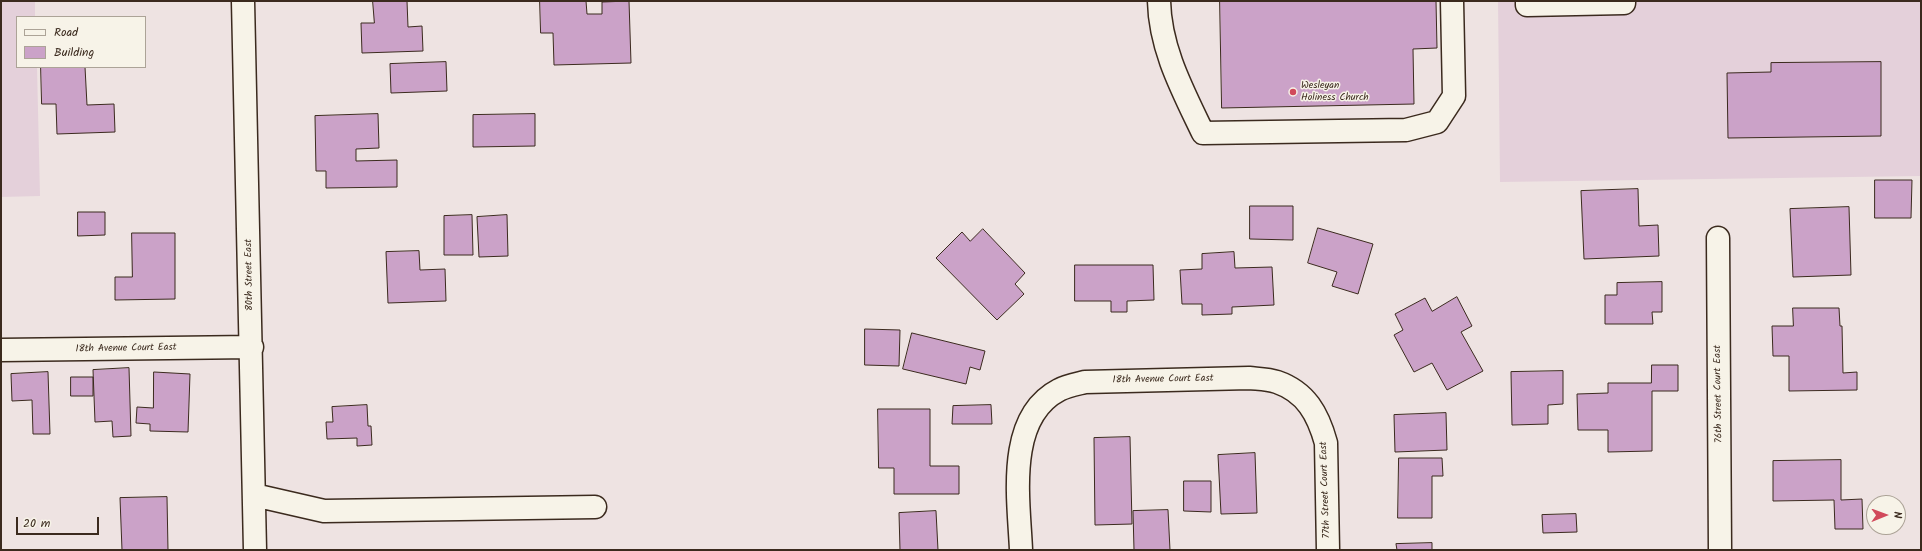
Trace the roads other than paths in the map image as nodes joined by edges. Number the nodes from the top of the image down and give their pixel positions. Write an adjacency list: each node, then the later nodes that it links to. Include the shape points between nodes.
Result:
1 (243, 1): 7 (street, 80th Street East)
2 (1160, 1): 3 (street, via 1165,45 1179,83 1203,133 1406,130 1438,122 1454,96)
3 (1452, 1)
4 (1527, 1): 5 (street, via 1527,5)
5 (1624, 1)
6 (1718, 238): 15 (street, 76th Street Court East)
7 (252, 347): 8 (street, 18th Avenue Court East); 10 (street, 80th Street East)
8 (1, 350)
9 (1311, 409): 13 (street, 18th Avenue Court East, via 1305,398 1291,389 1276,382 1249,378 1085,382 1060,389 1036,410 1021,441); 14 (street, 77th Street Court East, via 1322,427 1326,443)
10 (254, 495): 11 (street, via 324,510); 12 (street, 80th Street East)
11 (595, 507)
12 (255, 550)
13 (1021, 550)
14 (1328, 550)
15 (1720, 550)

